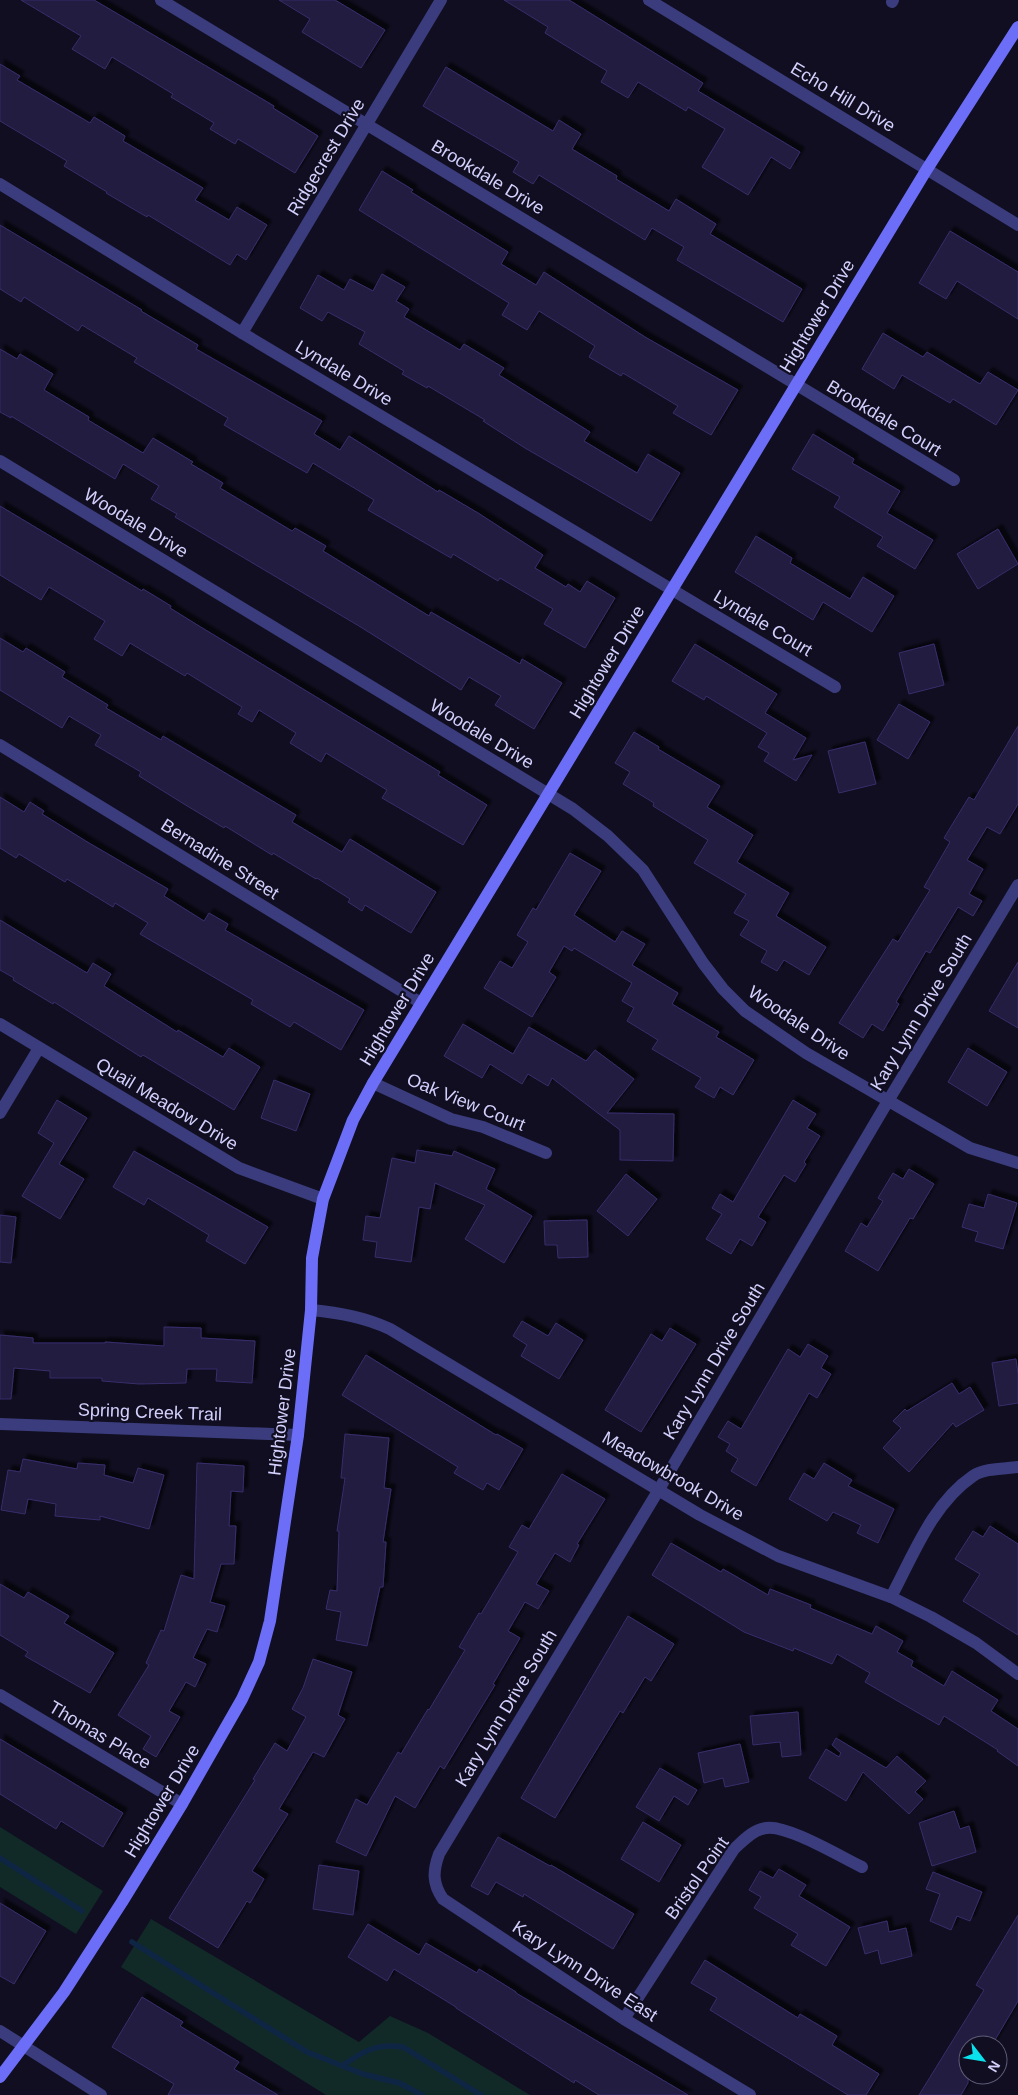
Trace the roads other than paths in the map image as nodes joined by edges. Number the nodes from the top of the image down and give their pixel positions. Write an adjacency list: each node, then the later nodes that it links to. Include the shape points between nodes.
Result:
1 (161, 0): 5 (street, Brookdale Drive)
2 (440, 0): 5 (street, Ridgecrest Drive)
3 (649, 0): 6 (street, Echo Hill Drive)
4 (1018, 27): 6 (main road, Hightower Drive)
5 (366, 124): 9 (street, Ridgecrest Drive); 10 (street, Brookdale Drive)
6 (927, 169): 8 (street, Echo Hill Drive); 10 (main road, Hightower Drive)
7 (0, 184): 9 (street, Lyndale Drive)
8 (1018, 225)
9 (242, 333): 13 (street, Lyndale Drive)
10 (796, 385): 12 (street, Brookdale Court); 13 (main road, Hightower Drive)
11 (0, 461): 16 (street, Woodale Drive)
12 (954, 480)
13 (673, 588): 14 (street, Lyndale Court); 16 (main road, Hightower Drive)
14 (835, 687)
15 (0, 745): 18 (street, Bernadine Street)
16 (548, 794): 18 (main road, Hightower Drive); 22 (street, Woodale Drive, via 608,836 643,870 703,963 745,1012 806,1053)
17 (1018, 885): 22 (street, Kary Lynn Drive South)
18 (421, 1003): 21 (main road, Hightower Drive)
19 (0, 1024): 20 (street, Quail Meadow Drive)
20 (39, 1048): 23 (street); 26 (street, Quail Meadow Drive, via 239,1168)
21 (373, 1083): 24 (street, Oak View Court, via 451,1119 483,1127); 26 (main road, Hightower Drive, via 353,1120)
22 (888, 1101): 25 (street, Woodale Drive, via 970,1148); 31 (street, Kary Lynn Drive South)
23 (0, 1113)
24 (546, 1153)
25 (1018, 1163)
26 (323, 1199): 27 (main road, Hightower Drive, via 312,1258)
27 (311, 1310): 29 (main road, Hightower Drive); 31 (street, Meadowbrook Drive, via 346,1313 390,1329)
28 (0, 1424): 29 (street, Spring Creek Trail)
29 (298, 1435): 35 (main road, Hightower Drive, via 270,1622 259,1662 242,1699)
30 (1018, 1467): 32 (street, via 974,1475 944,1502)
31 (658, 1491): 32 (street, Meadowbrook Drive, via 778,1556); 36 (street, Kary Lynn Drive South)
32 (891, 1598): 33 (street, Meadowbrook Drive, via 976,1643)
33 (1018, 1674)
34 (0, 1696): 35 (street, Thomas Place)
35 (182, 1804): 40 (main road, Hightower Drive, via 64,1992)
36 (439, 1854): 38 (street, Kary Lynn Drive East, via 433,1872 436,1889 443,1898)
37 (862, 1866): 38 (street, Bristol Point, via 793,1833 774,1828 754,1832 734,1849)
38 (624, 2019): 43 (street, Kary Lynn Drive East)
39 (0, 2031): 40 (street)
40 (23, 2045): 41 (main road, Hightower Drive); 42 (street)
41 (0, 2077)
42 (100, 2095)
43 (750, 2095)

